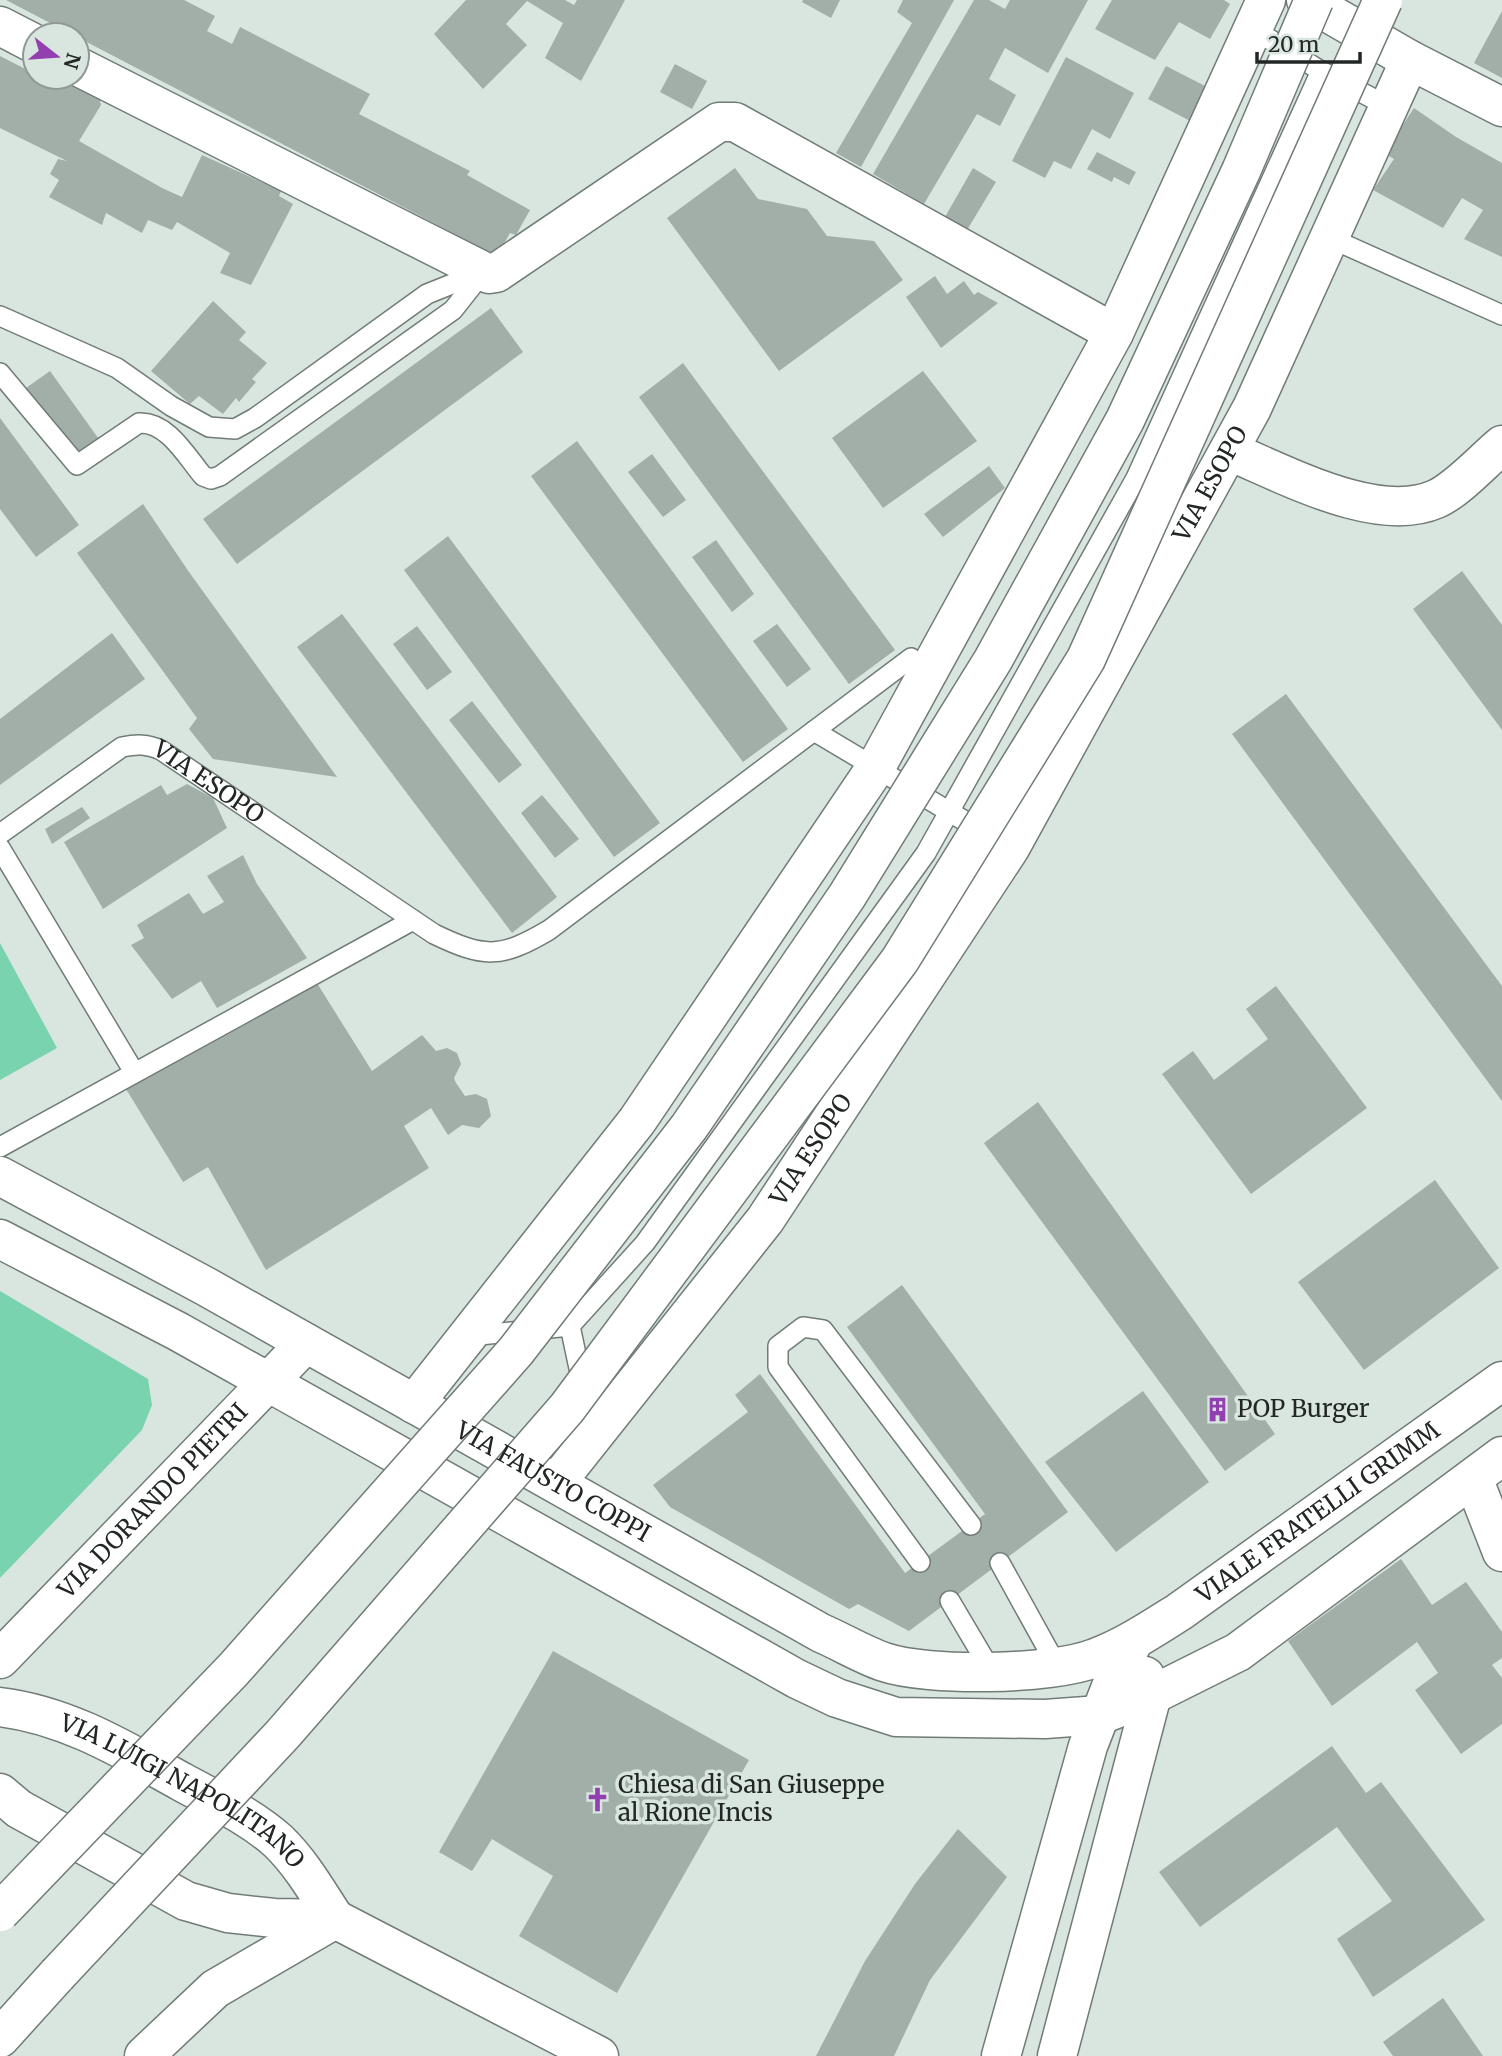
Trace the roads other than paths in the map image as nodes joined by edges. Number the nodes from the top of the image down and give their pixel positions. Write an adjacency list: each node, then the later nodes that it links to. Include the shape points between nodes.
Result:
1 (1306, 0): 7 (main road)
2 (1314, 0): 54 (main road, bridge, via 1241,171 1125,420 1006,636 847,896 689,1127 516,1351 233,1670)
3 (1382, 0): 56 (main road, bridge, via 1087,659 900,960 567,1408 284,1734)
4 (1259, 15): 8 (lane); 16 (main road)
5 (0, 26): 6 (main road)
6 (21, 37)
7 (1410, 60): 10 (main road, VIA ESOPO); 11 (main road)
8 (1321, 71): 10 (lane); 23 (lane, via 1136,478)
9 (91, 73): 13 (main road)
10 (1389, 107): 12 (main road, VIA ESOPO)
11 (1502, 107)
12 (1330, 238): 14 (lane); 19 (main road, VIA ESOPO)
13 (483, 272): 15 (lane, via 427,294 235,429 209,427 117,368); 16 (main road, via 496,273 728,120); 17 (lane, via 453,310 211,479 164,431 146,422 77,465)
14 (1502, 315)
15 (0, 316)
16 (1114, 333): 22 (main road)
17 (0, 373)
18 (1502, 445): 19 (main road, via 1438,498 1415,506 1386,507 1359,503)
19 (1228, 451): 26 (main road, VIA ESOPO)
20 (911, 658): 21 (lane, VIA ESOPO)
21 (814, 731): 22 (lane); 27 (lane, VIA ESOPO, via 549,930 518,948 491,953 465,949)
22 (876, 767): 23 (lane); 33 (main road, via 637,1121)
23 (949, 812): 26 (lane); 32 (lane, via 926,853 645,1243)
24 (0, 834): 27 (lane, VIA ESOPO, via 122,747 151,746)
25 (0, 848): 28 (lane)
26 (1010, 848): 38 (main road, VIA ESOPO, via 765,1220)
27 (413, 920): 28 (lane)
28 (134, 1072): 29 (lane)
29 (0, 1147)
30 (0, 1176): 34 (main road, VIA FAUSTO COPPI)
31 (4, 1244): 36 (main road, via 180,1332)
32 (570, 1326): 33 (lane); 38 (lane)
33 (467, 1336): 37 (main road)
34 (306, 1343): 36 (main road, VIA DORANDO PIETRI); 37 (main road, VIA FAUSTO COPPI)
35 (1502, 1381): 46 (main road, VIALE FRATELLI GRIMM, via 1180,1612)
36 (267, 1383): 47 (main road, VIA DORANDO PIETRI); 52 (main road, via 837,1698 896,1717)
37 (414, 1404): 40 (main road, VIA FAUSTO COPPI)
38 (593, 1437): 40 (main road, VIA ESOPO)
39 (1487, 1467): 42 (main road); 50 (main road, via 1238,1652)
40 (556, 1483): 49 (main road, VIA FAUSTO COPPI, via 821,1633 886,1663)
41 (971, 1525): 43 (lane, via 823,1330 803,1327 778,1346 778,1367)
42 (1502, 1552)
43 (920, 1562)
44 (1000, 1563): 48 (lane)
45 (950, 1601): 49 (lane)
46 (1134, 1640): 48 (main road, VIA FAUSTO COPPI, via 1093,1659); 50 (main road); 52 (main road)
47 (0, 1659)
48 (1057, 1666): 49 (main road, VIA FAUSTO COPPI)
49 (992, 1672)
50 (1152, 1695): 52 (main road); 62 (main road)
51 (0, 1707): 55 (main road, VIA LUIGI NAPOLITANO, via 34,1711 93,1734 247,1817 279,1842)
52 (1100, 1715): 61 (main road)
53 (0, 1793): 55 (main road, VIA LUIGI NAPOLITANO, via 19,1809 186,1901 240,1914)
54 (0, 1912)
55 (335, 1919): 59 (main road, via 215,1989); 60 (main road, VIA LUIGI NAPOLITANO)
56 (57, 1975): 57 (main road); 58 (main road)
57 (0, 2030)
58 (0, 2038)
59 (144, 2056)
60 (599, 2056)
61 (1001, 2056)
62 (1058, 2056)

